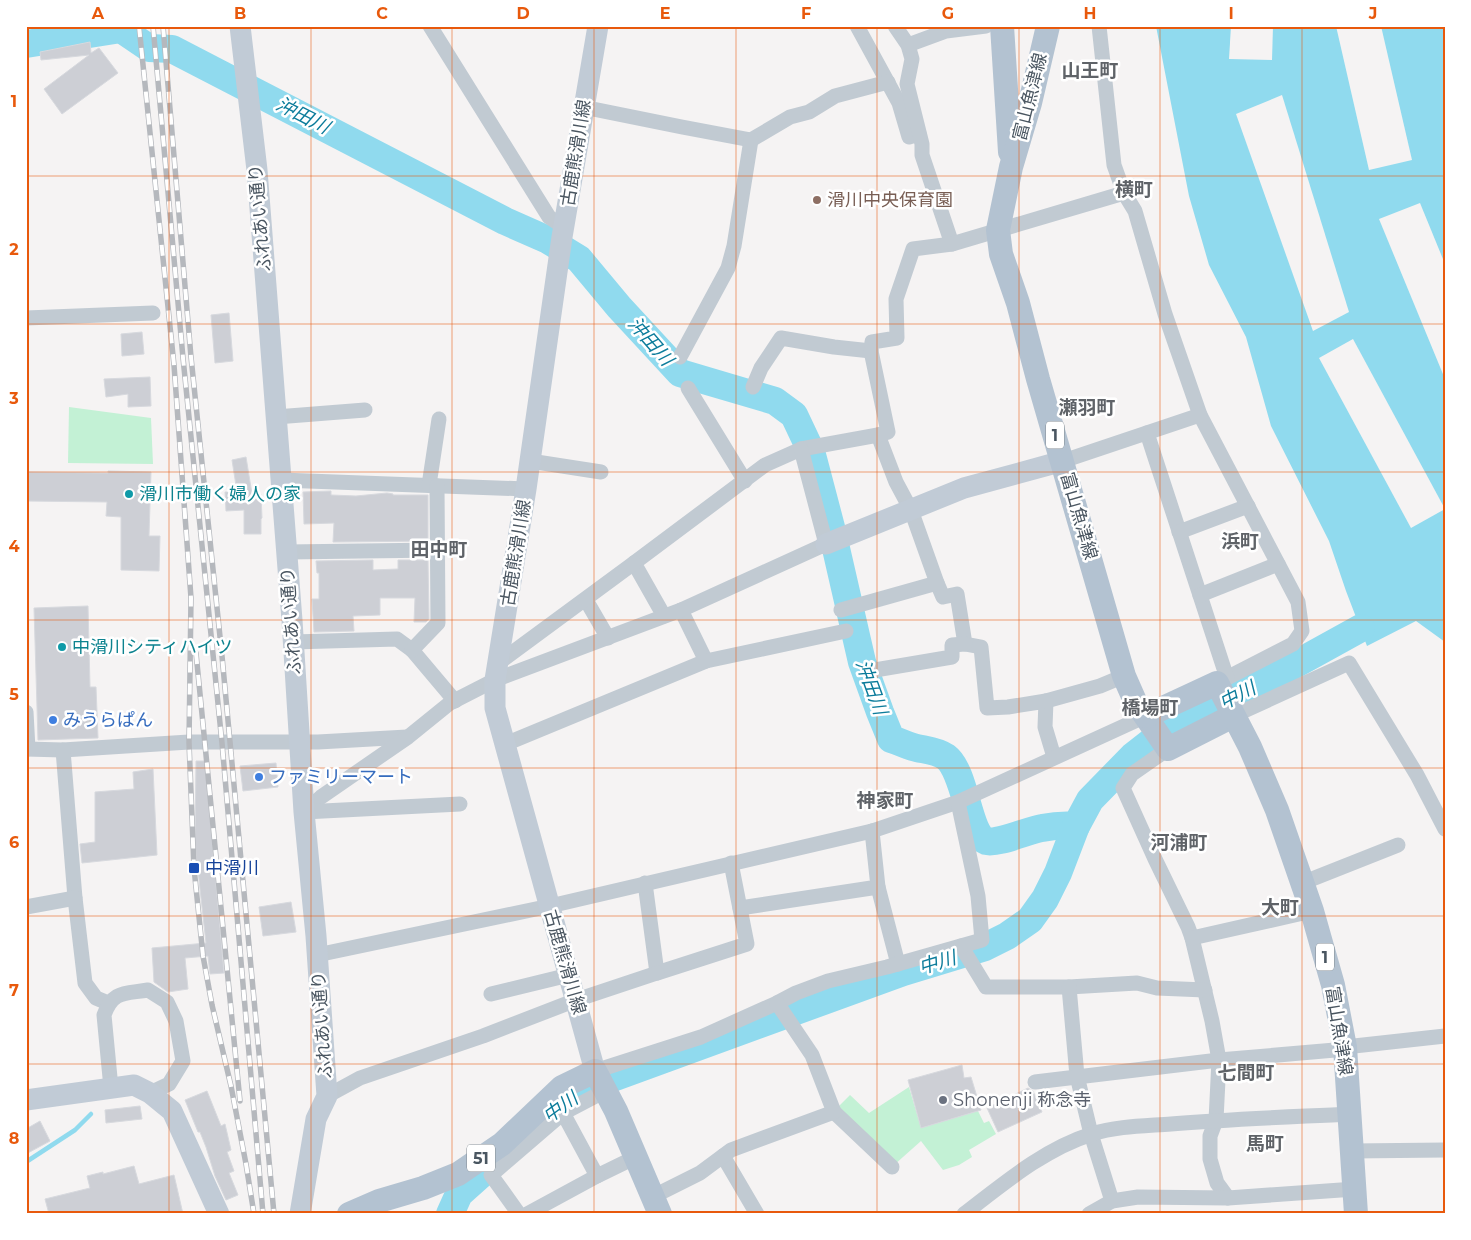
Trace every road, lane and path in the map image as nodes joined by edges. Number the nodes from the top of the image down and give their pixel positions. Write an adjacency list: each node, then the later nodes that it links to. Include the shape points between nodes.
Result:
1 (240, 26): 28 (street, ふれあい通り, via 257,170)
2 (430, 26): 18 (street, via 549,217)
3 (598, 26): 12 (street, 古鹿熊滑川線)
4 (856, 26): 11 (street)
5 (895, 26): 10 (street)
6 (986, 26): 10 (street, via 946,31)
7 (1002, 26): 15 (main road, 富山魚津線 / 1)
8 (1048, 26): 15 (main road, 富山魚津線 / 1)
9 (1098, 26): 16 (street, via 1114,165)
10 (908, 45): 13 (street, via 912,59 907,84)
11 (888, 82): 13 (street, via 909,136); 14 (street, via 835,96)
12 (583, 107): 14 (street); 18 (street, 古鹿熊滑川線)
13 (919, 134): 19 (street, via 922,155)
14 (750, 140): 23 (street, via 728,268)
15 (1011, 167): 17 (main road, 富山魚津線 / 1)
16 (1124, 193): 17 (street); 27 (street, via 1135,211 1165,314)
17 (998, 230): 19 (street); 34 (main road, 富山魚津線 / 1, via 1001,254)
18 (563, 232): 33 (street, 古鹿熊滑川線)
19 (952, 244): 22 (street, via 913,250 896,300 897,338 872,342)
20 (153, 313): 21 (street)
21 (26, 318)
22 (871, 351): 24 (street, via 781,338 761,368); 31 (street, via 888,432)
23 (680, 357)
24 (754, 387)
25 (688, 388): 37 (street)
26 (365, 410): 28 (street)
27 (1200, 415): 30 (street); 40 (street)
28 (276, 417): 36 (street, ふれあい通り)
29 (439, 419): 38 (street)
30 (1147, 433): 34 (street); 42 (street)
31 (878, 435): 32 (street); 41 (street)
32 (801, 449): 37 (street, via 765,465); 43 (street)
33 (530, 461): 35 (street); 39 (street, 古鹿熊滑川線)
34 (1063, 461): 41 (street, via 964,488); 62 (main road, 富山魚津線 / 1)
35 (601, 472)
36 (281, 480): 38 (street); 45 (street, ふれあい通り)
37 (745, 481): 46 (street)
38 (433, 486): 39 (street); 44 (street)
39 (526, 489): 61 (street, 古鹿熊滑川線)
40 (1248, 506): 42 (street); 47 (street)
41 (910, 510): 43 (street); 48 (street)
42 (1179, 532): 49 (street)
43 (834, 540): 51 (street)
44 (438, 550): 45 (street); 58 (street, via 438,623)
45 (286, 552): 56 (street, ふれあい通り)
46 (634, 563): 50 (street); 53 (street)
47 (1278, 564): 49 (street); 63 (street, via 1298,602 1302,631 1293,644)
48 (937, 583): 52 (street); 57 (street, via 943,597 957,594)
49 (1200, 595): 63 (street)
50 (586, 600): 55 (street); 61 (street)
51 (682, 610): 53 (street); 59 (street)
52 (841, 610)
53 (664, 616): 55 (street)
54 (846, 631): 59 (street)
55 (608, 638): 61 (street)
56 (293, 642): 58 (street, via 397,639); 70 (street, ふれあい通り)
57 (966, 644): 60 (street, via 952,645 952,657); 65 (street, via 981,647 987,708)
58 (412, 650): 64 (street)
59 (706, 662): 71 (street)
60 (875, 670)
61 (496, 672): 64 (street); 71 (street, 古鹿熊滑川線, via 495,708)
62 (1124, 676): 65 (street); 67 (main road, 富山魚津線 / 1)
63 (1222, 680): 67 (main road); 68 (main road, 富山魚津線 / 1)
64 (454, 701): 69 (street)
65 (1046, 701): 75 (street, via 1045,727)
66 (26, 712): 72 (street)
67 (1146, 716): 73 (main road, 富山魚津線 / 1); 75 (street)
68 (1233, 716): 73 (main road); 79 (street, via 1350,663 1417,775); 84 (main road, 富山魚津線 / 1, via 1277,810)
69 (408, 737): 70 (street); 78 (street)
70 (299, 742): 74 (street, via 189,742); 78 (street, ふれあい通り)
71 (505, 744): 87 (street, 古鹿熊滑川線)
72 (27, 749): 74 (street)
73 (1168, 749): 91 (street, via 1132,774 1122,788)
74 (63, 750): 86 (street)
75 (1054, 757): 76 (street)
76 (958, 802): 80 (street); 92 (street, via 978,896 982,940)
77 (460, 804): 78 (street)
78 (304, 812): 93 (street, ふれあい通り)
79 (1445, 829)
80 (872, 831): 82 (street); 85 (street)
81 (1398, 845): 84 (street)
82 (731, 863): 83 (street); 89 (street)
83 (645, 883): 87 (street); 95 (street)
84 (1302, 883): 90 (main road, 富山魚津線 / 1)
85 (878, 887): 89 (street); 94 (street)
86 (75, 898): 88 (street); 101 (street, via 85,983 96,998)
87 (550, 906): 93 (street); 96 (street, 古鹿熊滑川線)
88 (26, 907)
89 (740, 908): 95 (street, via 747,944)
90 (1312, 911): 91 (street); 104 (main road, 富山魚津線 / 1, via 1333,985)
91 (1192, 938): 98 (street)
92 (961, 946): 94 (street); 97 (street, via 986,987)
93 (316, 954): 111 (street, ふれあい通り)
94 (898, 964): 102 (street, via 828,982 796,993)
95 (657, 973): 100 (street)
96 (569, 975): 99 (street); 100 (street, 古鹿熊滑川線)
97 (1069, 987): 98 (street, via 1137,983 1157,988); 106 (street)
98 (1205, 990): 105 (street)
99 (491, 994)
100 (576, 1000): 107 (street, 古鹿熊滑川線); 111 (street, via 360,1078)
101 (108, 1003): 109 (street, via 104,1015); 110 (street, via 115,996 148,990 167,1002 176,1021 183,1061 169,1084)
102 (777, 1004): 107 (street); 113 (street, via 812,1055)
103 (1445, 1036): 104 (street)
104 (1345, 1047): 105 (street); 115 (main road, 富山魚津線 / 1)
105 (1219, 1060): 106 (street); 116 (street)
106 (1077, 1076): 108 (street); 117 (street)
107 (600, 1081): 114 (street); 121 (main road); 130 (main road, 51, via 562,1087 502,1144 458,1174)
108 (1035, 1082)
109 (111, 1088): 110 (street, via 134,1085); 112 (street)
110 (150, 1093): 128 (street, via 172,1111)
111 (327, 1096): 129 (street, ふれあい通り, via 316,1119)
112 (26, 1100)
113 (834, 1112): 120 (street, via 731,1150); 122 (street)
114 (563, 1113): 123 (street); 131 (street, via 491,1175)
115 (1350, 1114): 116 (street); 119 (main road, 富山魚津線 / 1)
116 (1216, 1120): 117 (street, via 1116,1128); 125 (street, via 1210,1136 1210,1159 1217,1183)
117 (1091, 1134): 126 (street); 134 (street, via 1050,1153 1007,1180)
118 (1445, 1150): 119 (street)
119 (1352, 1151): 124 (main road, 富山魚津線 / 1)
120 (723, 1156): 127 (street); 133 (street)
121 (636, 1157): 123 (street); 127 (main road)
122 (892, 1168)
123 (597, 1176): 132 (street)
124 (1355, 1189): 125 (street); 136 (main road, 富山魚津線 / 1)
125 (1228, 1198): 126 (street, via 1138,1197)
126 (1112, 1201): 135 (street)
127 (656, 1205)
128 (219, 1214)
129 (300, 1214)
130 (349, 1214)
131 (519, 1214)
132 (527, 1214)
133 (757, 1214)
134 (964, 1214)
135 (1089, 1214)
136 (1356, 1214)

